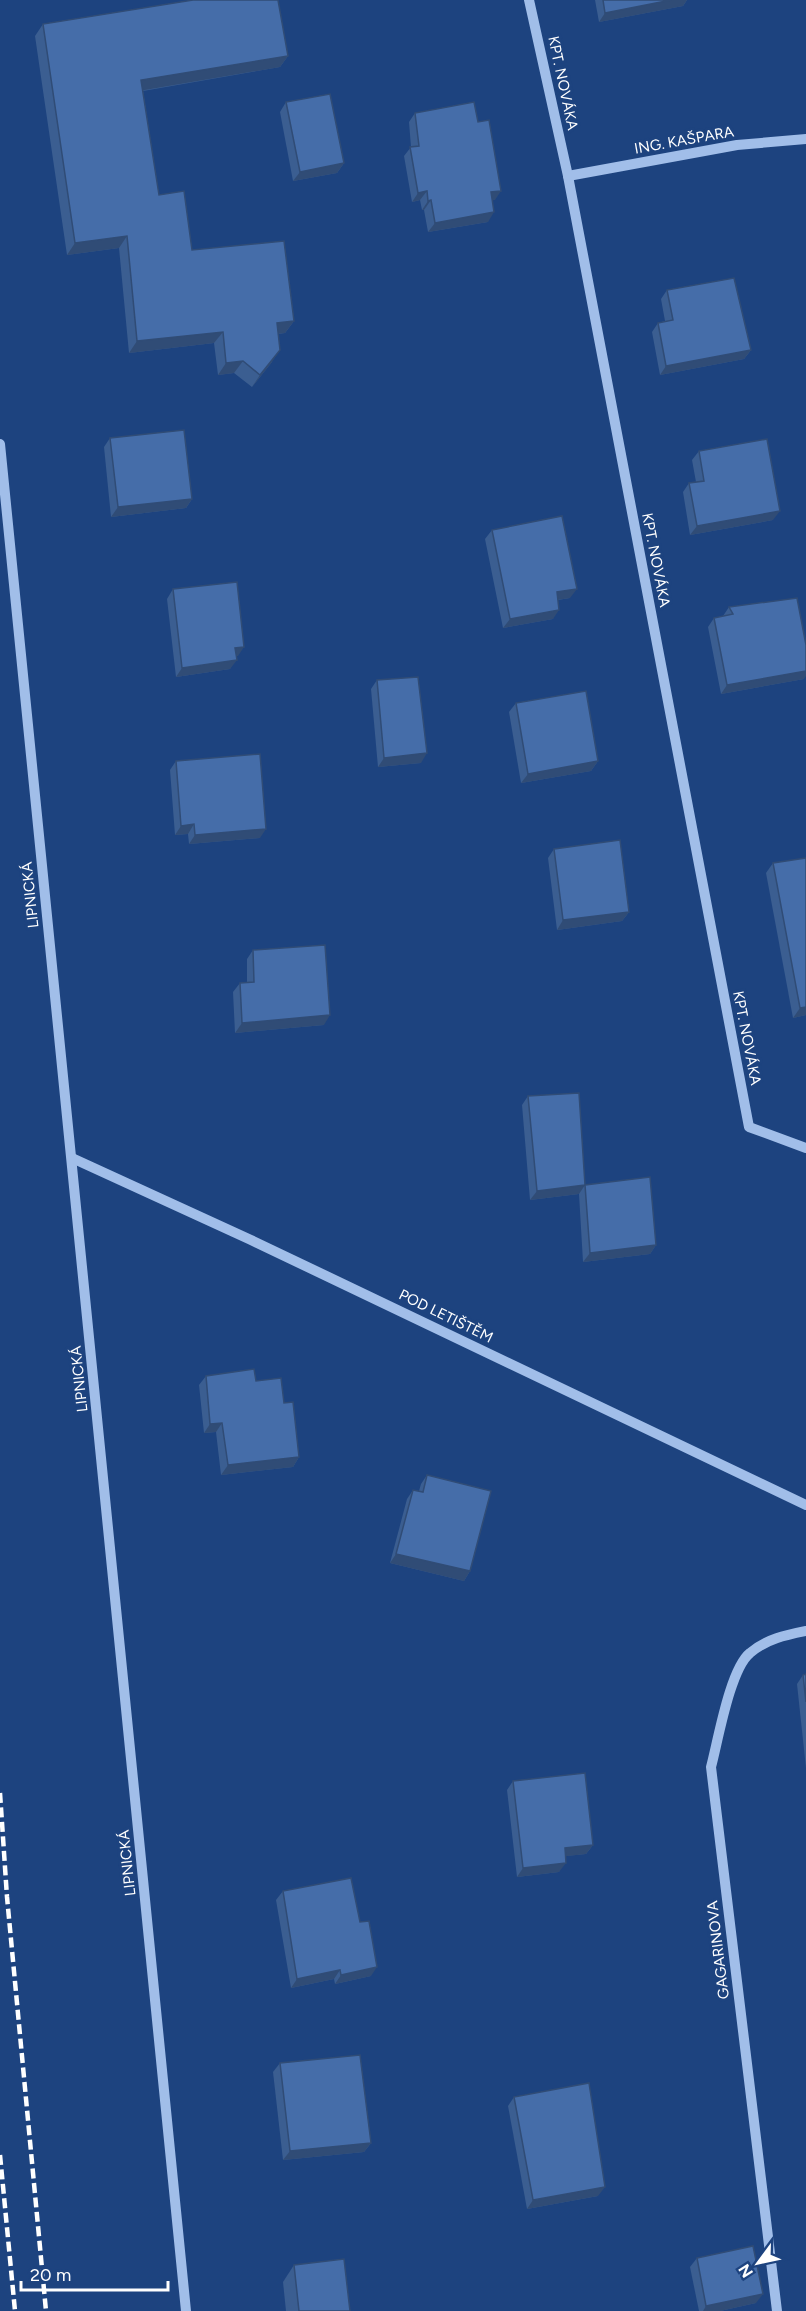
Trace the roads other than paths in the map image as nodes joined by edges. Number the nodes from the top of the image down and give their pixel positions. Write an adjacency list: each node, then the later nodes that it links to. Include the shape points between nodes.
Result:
1 (530, 0): 3 (street, KPT. NOVÁKA)
2 (806, 139): 3 (street, ING. KAŠPARA, via 737,145)
3 (568, 176): 5 (street, KPT. NOVÁKA, via 748,1127)
4 (0, 444): 6 (street, LIPNICKÁ)
5 (806, 1148)
6 (72, 1158): 7 (street, POD LETIŠTĚM); 9 (street, LIPNICKÁ)
7 (806, 1505)
8 (806, 1632): 10 (street, GAGARINOVA, via 780,1635 748,1653 734,1680 711,1767)
9 (186, 2311)
10 (777, 2311)

